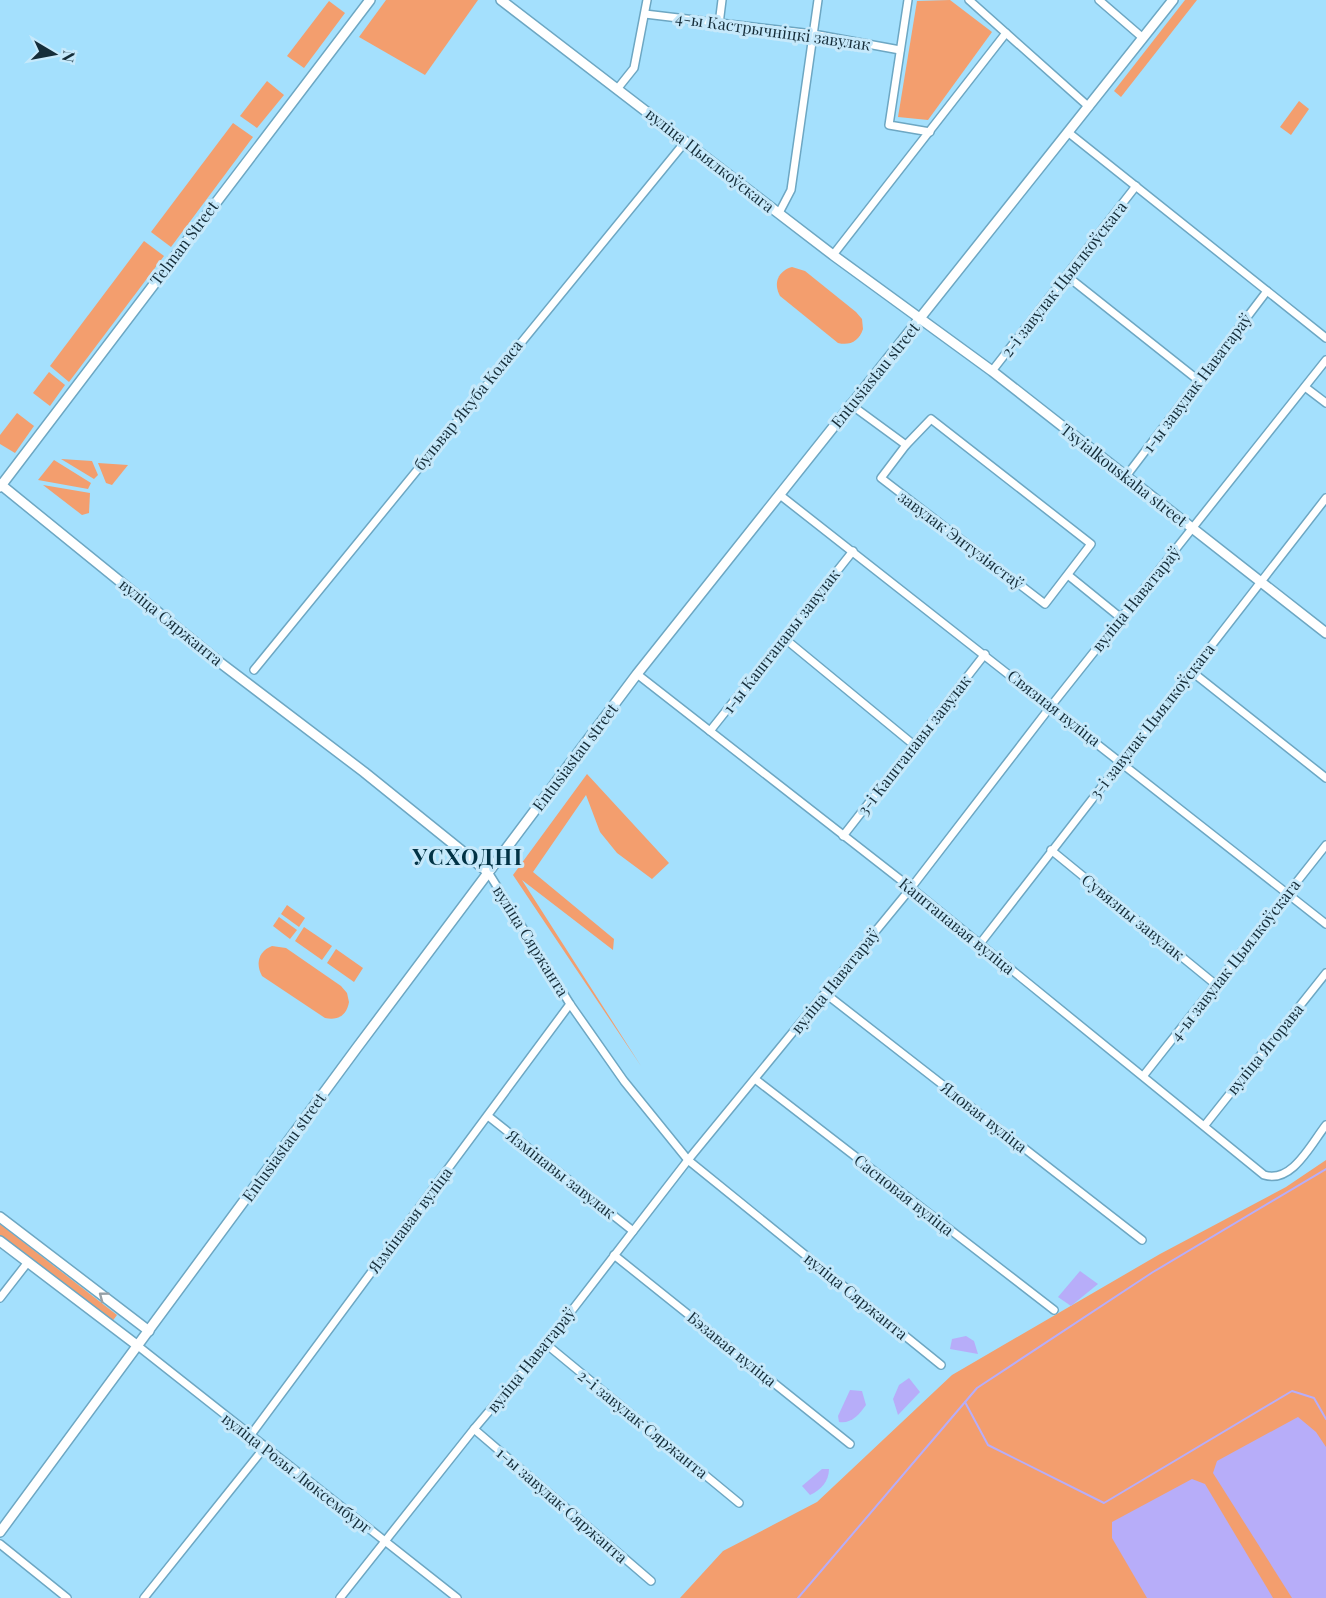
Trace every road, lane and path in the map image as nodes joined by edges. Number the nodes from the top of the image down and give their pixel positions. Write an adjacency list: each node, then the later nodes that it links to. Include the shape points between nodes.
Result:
1 (370, 0): 35 (main road, Telman Street)
2 (501, 0): 15 (main road, вуліца Цыялкоўскага)
3 (722, 0): 10 (street)
4 (818, 0): 12 (street)
5 (908, 0): 14 (street)
6 (969, 0): 11 (street)
7 (1099, 0): 13 (street)
8 (1173, 0): 13 (main road, Entusiastau street)
9 (646, 7): 10 (street, 4-ы Кастрычніцкі завулак); 15 (street, via 634,68)
10 (719, 24): 12 (street, 4-ы Кастрычніцкі завулак)
11 (1006, 33): 16 (street); 17 (street)
12 (813, 34): 14 (street, 4-ы Кастрычніцкі завулак); 21 (street, via 791,190)
13 (1143, 38): 16 (main road, Entusiastau street)
14 (900, 50): 17 (street, via 890,125)
15 (618, 88): 19 (main road, вуліца Цыялкоўскага)
16 (1089, 107): 18 (main road, Entusiastau street)
17 (930, 132): 22 (street)
18 (1069, 133): 20 (street); 25 (main road, Entusiastau street)
19 (685, 142): 21 (main road, вуліца Цыялкоўскага); 46 (street, бульвар Якуба Коласа)
20 (1136, 186): 23 (street, 2-і завулак Цыялкоўскага); 24 (street)
21 (779, 213): 22 (main road, вуліца Цыялкоўскага)
22 (833, 255): 25 (main road, вуліца Цыялкоўскага)
23 (1066, 276): 28 (street, 2-і завулак Цыялкоўскага); 29 (street)
24 (1267, 291): 26 (street); 29 (street, 1-ы завулак Наватараў)
25 (920, 319): 28 (main road, Tsyialkouskaha street); 32 (main road, Entusiastau street)
26 (1326, 338)
27 (1326, 360): 30 (street, вуліца Наватараў)
28 (992, 371): 34 (main road, Tsyialkouskaha street)
29 (1198, 381): 34 (street, 1-ы завулак Наватараў)
30 (1305, 387): 31 (street); 38 (street, вуліца Наватараў)
31 (1326, 403)
32 (850, 404): 33 (street); 36 (main road, Entusiastau street)
33 (906, 445): 40 (street, завулак Энтузіястаў, via 931,419 1091,544); 40 (street, завулак Энтузіястаў, via 881,478 1045,604)
34 (1126, 475): 38 (main road, Tsyialkouskaha street)
35 (0, 486): 57 (main road, вуліца Сяржанта)
36 (780, 495): 39 (street, Связная вуліца); 48 (main road, Entusiastau street)
37 (1326, 498): 41 (street, 3-і завулак Цыялкоўскага)
38 (1192, 529): 41 (main road, Tsyialkouskaha street); 42 (street, вуліца Наватараў)
39 (852, 551): 44 (street, 1-ы Каштанавы завулак); 45 (street, Связная вуліца)
40 (1068, 575): 42 (street)
41 (1260, 583): 43 (main road, Tsyialkouskaha street); 47 (street, 3-і завулак Цыялкоўскага)
42 (1121, 618): 49 (street, вуліца Наватараў)
43 (1326, 633)
44 (784, 638): 50 (street, 1-ы Каштанавы завулак); 51 (street)
45 (985, 654): 49 (street, Связная вуліца); 51 (street, 3-і Каштанавы завулак)
46 (254, 670)
47 (1191, 671): 52 (street, 3-і завулак Цыялкоўскага); 53 (street)
48 (637, 674): 50 (street, Каштанавая вуліца); 57 (main road, Entusiastau street)
49 (1051, 706): 52 (street, Связная вуліца); 58 (street, вуліца Наватараў)
50 (710, 731): 54 (street, Каштанавая вуліца)
51 (914, 745): 54 (street, 3-і Каштанавы завулак)
52 (1120, 760): 56 (street, 3-і завулак Цыялкоўскага); 59 (street, Связная вуліца)
53 (1326, 778)
54 (843, 836): 58 (street, Каштанавая вуліца)
55 (1326, 845): 59 (street, 4-ы завулак Цыялкоўскага)
56 (1051, 850): 61 (street, 3-і завулак Цыялкоўскага); 63 (street, Сувязны завулак)
57 (488, 872): 65 (street, вуліца Сяржанта); 80 (main road, Entusiastau street)
58 (910, 888): 61 (street, Каштанавая вуліца); 64 (street, вуліца Наватараў)
59 (1288, 893): 60 (street, Связная вуліца); 63 (street, 4-ы завулак Цыялкоўскага)
60 (1326, 924)
61 (979, 945): 66 (street, Каштанавая вуліца)
62 (1326, 973): 69 (street, вуліца Ягорава)
63 (1215, 984): 66 (street, 4-ы завулак Цыялкоўскага)
64 (826, 994): 67 (street, вуліца Наватараў); 74 (street, Яловая вуліца)
65 (570, 1004): 68 (street, Язмінавая вуліца); 71 (street, вуліца Сяржанта, via 624,1081)
66 (1144, 1075): 69 (street, Каштанавая вуліца)
67 (755, 1079): 71 (street, вуліца Наватараў); 79 (street, Сасновая вуліца)
68 (488, 1116): 73 (street, Язмінавы завулак); 85 (street, Язмінавая вуліца)
69 (1205, 1125): 70 (street, Каштанавая вуліца, via 1264,1175 1275,1178 1289,1173)
70 (1326, 1125)
71 (688, 1160): 73 (street, вуліца Наватараў); 83 (street, вуліца Сяржанта)
72 (0, 1217): 80 (main road, one-way to 72)
73 (633, 1231): 76 (street, вуліца Наватараў)
74 (1142, 1240)
75 (0, 1241): 77 (main road)
76 (614, 1255): 81 (street, вуліца Наватараў); 86 (street, Бэзавая вуліца)
77 (28, 1262): 78 (street); 82 (main road)
78 (0, 1298)
79 (1054, 1310)
80 (149, 1331): 82 (main road, Entusiastau street)
81 (546, 1344): 84 (street, вуліца Наватараў); 88 (street, 2-і завулак Сяржанта)
82 (138, 1346): 85 (street, вуліца Розы Люксембург); 89 (main road, Entusiastau street)
83 (941, 1365)
84 (474, 1429): 90 (street, вуліца Наватараў); 92 (street, 1-ы завулак Сяржанта)
85 (250, 1436): 87 (street, вуліца Розы Люксембург)
86 (850, 1444)
87 (264, 1448): 90 (street, вуліца Розы Люксембург); 94 (street)
88 (739, 1503)
89 (0, 1532)
90 (383, 1540): 95 (street, вуліца Наватараў); 96 (street, вуліца Розы Люксембург)
91 (0, 1544): 93 (street)
92 (651, 1581)
93 (67, 1598)
94 (144, 1598)
95 (340, 1598)
96 (457, 1598)

